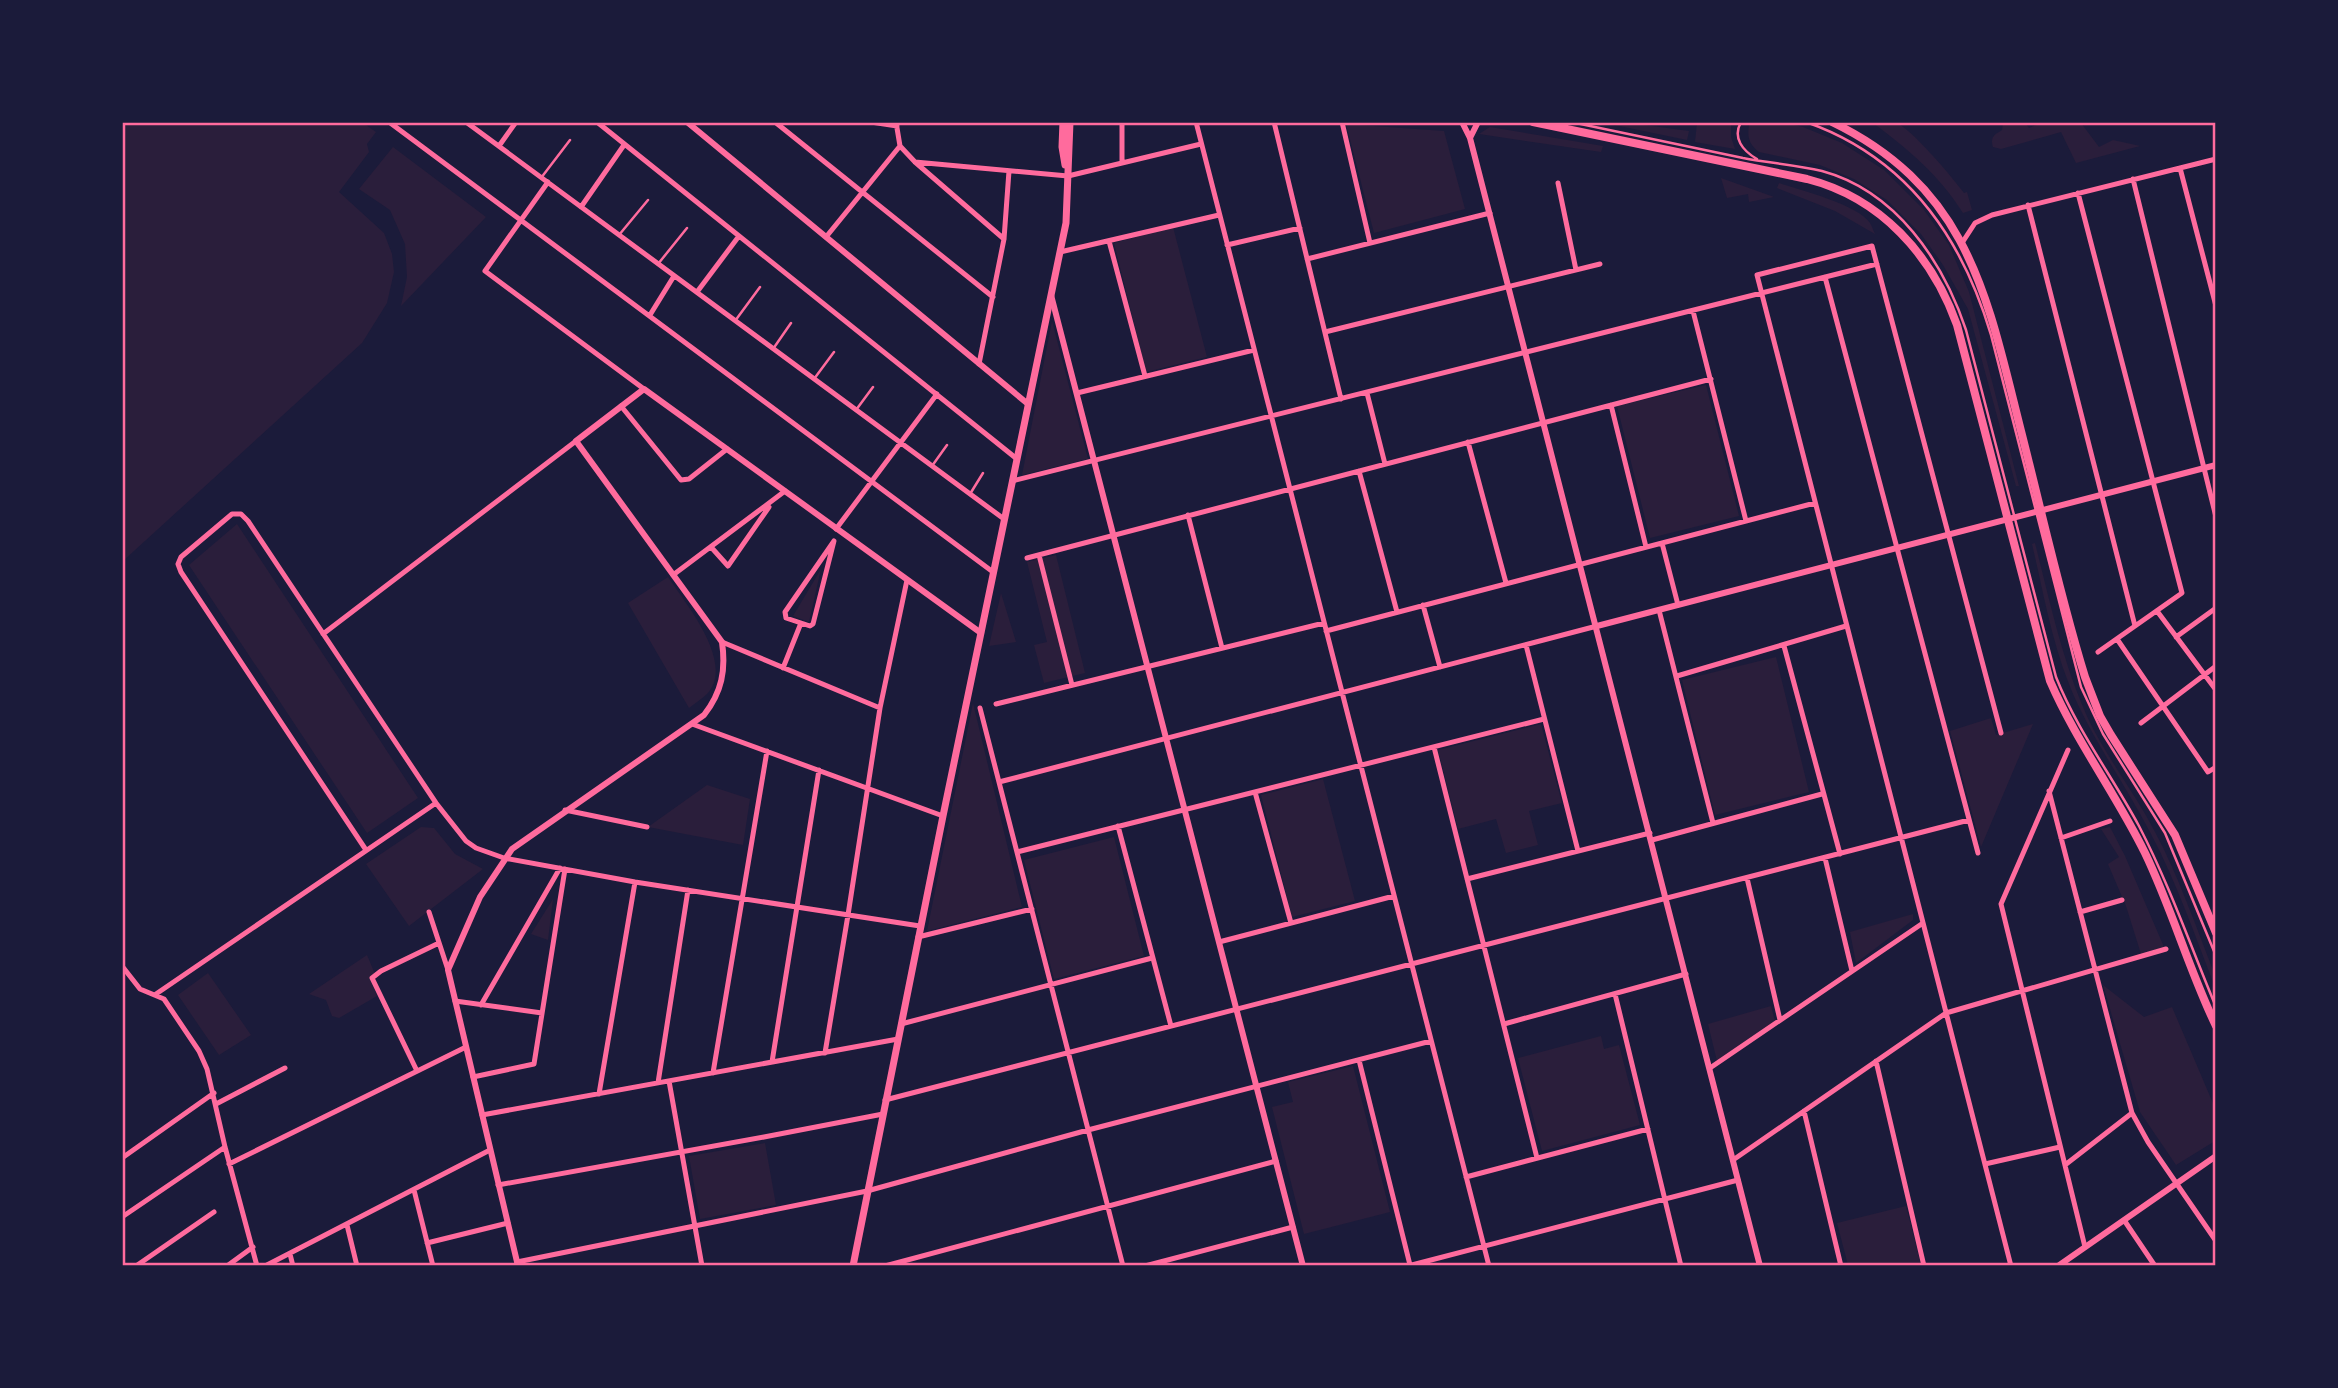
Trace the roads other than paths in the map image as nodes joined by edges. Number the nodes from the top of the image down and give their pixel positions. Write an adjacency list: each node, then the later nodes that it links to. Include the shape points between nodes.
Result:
1 (389, 122): 46 (street)
2 (467, 122): 26 (street)
3 (516, 122): 26 (street)
4 (597, 122): 25 (street)
5 (688, 122): 51 (street)
6 (775, 122): 39 (street)
7 (871, 122): 21 (street)
8 (1063, 122): 34 (main road)
9 (1070, 122): 34 (main road)
10 (1122, 122): 31 (street)
11 (1196, 122): 24 (street)
12 (1274, 122): 48 (street)
13 (1342, 122): 54 (street)
14 (1462, 122): 22 (street)
15 (1478, 122): 22 (street)
16 (1533, 122): 122 (main road, via 1819,182 1886,219 1932,271 1950,305)
17 (1571, 122): 29 (lane)
18 (1741, 122): 29 (lane, via 1742,147)
19 (1806, 122): 119 (lane, via 1841,136 1885,166 1924,203 1954,244 1984,312)
20 (1832, 122): 55 (main road, via 1898,165 1937,205)
21 (896, 124): 27 (street)
22 (1471, 138): 44 (street)
23 (570, 140): 35 (lane)
24 (1201, 144): 31 (street); 45 (street)
25 (624, 145): 43 (street); 50 (street)
26 (499, 146): 35 (street)
27 (900, 146): 30 (street); 39 (street)
28 (2216, 159): 32 (street)
29 (1760, 161): 122 (lane, via 1824,172 1856,185 1893,212 1935,260 1966,330)
30 (915, 162): 33 (street); 52 (street)
31 (1122, 163): 34 (street)
32 (2180, 168): 36 (street); 71 (street)
33 (1009, 172): 34 (street); 52 (street)
34 (1068, 176): 57 (main road, via 1068,210)
35 (541, 178): 37 (street)
36 (2133, 179): 40 (street); 107 (street)
37 (548, 182): 43 (street); 46 (street)
38 (1558, 183): 62 (street)
39 (862, 192): 51 (street); 70 (street)
40 (2078, 193): 42 (street); 112 (street)
41 (648, 200): 49 (lane)
42 (2028, 205): 55 (street, via 1981,219); 116 (street)
43 (581, 207): 49 (street)
44 (1490, 213): 54 (street); 65 (street)
45 (1219, 215): 53 (street); 56 (street)
46 (521, 220): 73 (street); 86 (street, via 485,271)
47 (687, 228): 59 (lane)
48 (1300, 228): 56 (street); 58 (street)
49 (619, 235): 59 (street)
50 (739, 236): 67 (street); 89 (street)
51 (826, 237): 81 (street)
52 (1004, 239): 70 (street)
53 (1109, 241): 57 (street); 82 (street)
54 (1370, 243): 58 (street)
55 (1962, 243): 119 (main road, via 1987,301)
56 (1227, 245): 78 (street)
57 (1060, 252): 68 (main road)
58 (1307, 259): 76 (street)
59 (658, 264): 63 (street)
60 (1600, 264): 62 (street)
61 (1877, 264): 64 (street); 69 (street, via 1872,246 1757,275); 126 (street)
62 (1576, 270): 65 (street)
63 (674, 276): 67 (street); 73 (street)
64 (1825, 277): 69 (street); 131 (street)
65 (1509, 286): 76 (street); 80 (street)
66 (760, 287): 74 (lane)
67 (696, 292): 74 (street)
68 (1051, 294): 87 (street); 91 (main road)
69 (1761, 294): 72 (street); 118 (street)
70 (993, 298): 81 (street)
71 (2216, 306)
72 (1693, 311): 80 (street); 84 (street)
73 (650, 315): 110 (street)
74 (735, 321): 77 (street)
75 (791, 323): 77 (lane)
76 (1325, 332): 90 (street)
77 (773, 349): 83 (street)
78 (1254, 350): 82 (street); 95 (street)
79 (834, 352): 83 (lane)
80 (1526, 353): 88 (street); 96 (street)
81 (979, 364): 91 (street)
82 (1145, 376): 87 (street)
83 (814, 379): 94 (street)
84 (1710, 379): 92 (street); 124 (street)
85 (873, 387): 94 (lane)
86 (644, 389): 93 (street); 101 (street)
87 (1077, 393): 103 (street)
88 (1367, 393): 90 (street); 104 (street)
89 (937, 394): 98 (street); 102 (street)
90 (1341, 399): 95 (street)
91 (1028, 404): 102 (main road)
92 (1611, 405): 96 (street); 130 (street)
93 (621, 406): 97 (street); 101 (street, via 681,480)
94 (856, 410): 98 (street)
95 (1271, 416): 103 (street); 113 (street)
96 (1544, 422): 99 (street); 134 (street)
97 (576, 441): 137 (street); 153 (street)
98 (901, 443): 106 (street); 110 (street)
99 (1468, 443): 104 (street); 139 (street)
100 (947, 445): 106 (lane)
101 (727, 449): 114 (street)
102 (1017, 459): 111 (main road)
103 (1095, 461): 111 (street); 127 (street)
104 (1385, 464): 108 (street)
105 (2216, 465): 107 (street)
106 (932, 466): 115 (street)
107 (2203, 468): 112 (street); 121 (street)
108 (1359, 471): 113 (street); 145 (street)
109 (983, 473): 115 (lane)
110 (872, 480): 125 (street); 136 (street)
111 (1012, 481): 123 (main road)
112 (2152, 481): 116 (street); 144 (street, via 2182,593)
113 (1290, 489): 120 (street); 147 (street)
114 (785, 491): 117 (street); 125 (street)
115 (970, 494): 123 (street)
116 (2100, 495): 119 (street); 150 (street)
117 (773, 501): 129 (street); 129 (street, via 728,566)
118 (1815, 503): 124 (street); 135 (street)
119 (2038, 511): 122 (street); 226 (main road, via 2090,692 2111,735 2171,828); 232 (lane, via 2085,698 2165,833)
120 (1188, 515): 127 (street); 159 (street)
121 (2216, 517)
122 (2011, 518): 126 (street); 246 (lane, via 2061,689 2152,853); 254 (main road, via 2050,681 2145,853)
123 (1004, 519): 136 (main road)
124 (1746, 521): 128 (street)
125 (836, 529): 138 (street)
126 (1948, 534): 131 (street); 177 (street)
127 (1114, 535): 132 (street); 162 (street)
128 (1662, 543): 130 (street); 141 (street)
129 (711, 547): 137 (street)
130 (1646, 547): 134 (street)
131 (1897, 548): 135 (street); 194 (street)
132 (1039, 555): 133 (street); 167 (street)
133 (1027, 558)
134 (1581, 564): 139 (street); 148 (street)
135 (1830, 565): 141 (street); 149 (street)
136 (993, 572): 152 (main road)
137 (673, 575): 156 (street)
138 (907, 580): 152 (street); 172 (street)
139 (1506, 583): 140 (street)
140 (1423, 605): 145 (street); 163 (street)
141 (1678, 605): 143 (street)
142 (2216, 608): 154 (street)
143 (1659, 610): 148 (street); 166 (street)
144 (2157, 611): 150 (street); 154 (street)
145 (1397, 612): 151 (street)
146 (801, 623): 146 (street, via 813,624 834,541 785,612 786,618); 164 (street)
147 (1324, 623): 151 (street); 159 (street)
148 (1597, 626): 157 (street); 199 (street)
149 (1846, 626): 158 (street); 200 (street)
150 (2135, 626): 155 (street)
151 (1326, 631): 169 (street)
152 (981, 633): 193 (main road)
153 (323, 634): 190 (street); 202 (street, via 241,514 232,514 181,557 178,564 188,584)
154 (2176, 637): 165 (street)
155 (2116, 639): 160 (street); 171 (street)
156 (722, 642): 164 (street); 176 (street, via 724,675 719,692)
157 (1526, 645): 163 (street); 174 (street)
158 (1784, 646): 166 (street); 189 (street)
159 (1222, 649): 162 (street)
160 (2098, 652)
161 (2216, 666): 165 (street)
162 (1148, 667): 167 (street); 178 (street)
163 (1440, 667): 169 (street)
164 (783, 668): 172 (street)
165 (2204, 675): 168 (street); 171 (street)
166 (1677, 676): 196 (street)
167 (1072, 685): 170 (street)
168 (2216, 690)
169 (1342, 692): 178 (street); 182 (street)
170 (996, 704)
171 (2163, 706): 175 (street); 184 (street)
172 (880, 708): 186 (street)
173 (980, 708): 185 (street)
174 (1544, 719): 179 (street); 203 (street)
175 (2141, 723)
176 (692, 724): 181 (street); 191 (street)
177 (2001, 733)
178 (1167, 738): 185 (street); 192 (street)
179 (1434, 747): 182 (street); 211 (street)
180 (2068, 750): 187 (street)
181 (767, 751): 183 (street); 215 (street)
182 (1361, 765): 188 (street); 214 (street)
183 (819, 770): 186 (street); 218 (street)
184 (2213, 770)
185 (999, 782): 204 (street)
186 (867, 788): 193 (street); 222 (street)
187 (2049, 791): 201 (street); 241 (street, via 2001,904)
188 (1255, 792): 192 (street); 223 (street)
189 (1822, 794): 196 (street); 206 (street)
190 (436, 803): 202 (street); 207 (street, via 466,841)
191 (565, 810): 198 (street); 207 (street, via 521,840)
192 (1185, 810): 197 (street); 228 (street)
193 (943, 816): 225 (main road)
194 (1969, 820): 200 (street); 205 (street)
195 (2110, 821): 201 (street)
196 (1713, 823): 199 (street)
197 (1118, 826): 204 (street); 233 (street)
198 (648, 827)
199 (1651, 836): 203 (street); 216 (street)
200 (1900, 838): 206 (street); 224 (street)
201 (2062, 838): 221 (street)
202 (366, 850): 243 (street)
203 (1577, 851): 211 (street)
204 (1017, 852): 219 (street)
205 (1978, 853)
206 (1840, 854): 208 (street)
207 (504, 858): 209 (street); 236 (street, via 480,897)
208 (1825, 858): 210 (street); 238 (street)
209 (563, 869): 212 (street); 245 (street); 248 (street)
210 (1747, 878): 216 (street); 250 (street)
211 (1467, 879): 230 (street)
212 (635, 882): 213 (street); 272 (street)
213 (688, 890): 215 (street); 269 (street)
214 (1394, 895): 223 (street); 234 (street)
215 (743, 898): 218 (street); 266 (street)
216 (1667, 899): 230 (street); 239 (street)
217 (2123, 900): 221 (street)
218 (797, 907): 222 (street); 262 (street)
219 (1032, 909): 227 (street); 240 (street)
220 (429, 912): 229 (street)
221 (2080, 912): 237 (street)
222 (848, 915): 225 (street); 258 (street)
223 (1291, 923): 228 (street)
224 (1923, 923): 238 (street); 249 (street)
225 (920, 926): 227 (main road)
226 (2216, 933)
227 (918, 937): 251 (main road)
228 (1219, 942): 247 (street)
229 (439, 943): 236 (street); 265 (street, via 374,976 372,983)
230 (1484, 946): 234 (street); 252 (street)
231 (2166, 949): 237 (street)
232 (2216, 956)
233 (1152, 958): 240 (street); 253 (street)
234 (1412, 964): 247 (street); 256 (street)
235 (122, 966): 243 (street, via 139,989)
236 (449, 970): 244 (street)
237 (2094, 970): 241 (street); 276 (street)
238 (1852, 971): 250 (street)
239 (1686, 974): 242 (street); 264 (street)
240 (1051, 985): 251 (street); 259 (street)
241 (2022, 991): 249 (street); 282 (street)
242 (1615, 993): 252 (street); 279 (street)
243 (156, 994): 271 (street, via 200,1051)
244 (455, 1001): 245 (street); 257 (street)
245 (481, 1004): 248 (street)
246 (2216, 1007)
247 (1237, 1009): 253 (street); 270 (street)
248 (542, 1013): 267 (street, via 534,1064)
249 (1946, 1013): 261 (street); 291 (street)
250 (1780, 1020): 264 (street)
251 (901, 1024): 255 (main road)
252 (1504, 1024): 287 (street)
253 (1171, 1026): 259 (street)
254 (2216, 1026)
255 (898, 1039): 258 (street); 273 (main road)
256 (1432, 1041): 260 (street); 293 (street)
257 (466, 1047): 265 (street); 267 (street)
258 (825, 1053): 262 (street)
259 (1068, 1053): 273 (street); 280 (street)
260 (1359, 1060): 270 (street); 328 (street)
261 (1876, 1061): 275 (street); 333 (street)
262 (772, 1062): 266 (street)
263 (285, 1068): 274 (street)
264 (1710, 1068): 288 (street)
265 (417, 1071): 290 (street)
266 (713, 1073): 268 (street)
267 (473, 1077): 278 (street)
268 (669, 1081): 269 (street); 284 (street)
269 (658, 1083): 272 (street)
270 (1257, 1086): 280 (street); 289 (street)
271 (214, 1093): 274 (street); 286 (street)
272 (599, 1094): 278 (street)
273 (886, 1100): 277 (main road)
274 (216, 1104): 281 (street)
275 (1804, 1111): 288 (street); 332 (street)
276 (2132, 1113): 292 (street); 295 (street)
277 (883, 1114): 284 (street); 298 (main road)
278 (482, 1115): 283 (street)
279 (1648, 1129): 287 (street); 299 (street)
280 (1088, 1130): 298 (street); 300 (street)
281 (225, 1147): 290 (street); 302 (street)
282 (2060, 1147): 291 (street); 292 (street)
283 (490, 1150): 296 (street); 297 (street)
284 (682, 1153): 296 (street); 306 (street)
285 (2216, 1156): 295 (street)
286 (122, 1158)
287 (1537, 1158): 293 (street)
288 (1733, 1160): 294 (street)
289 (1276, 1161): 300 (street); 307 (street)
290 (229, 1164): 311 (street)
291 (1985, 1164): 334 (street)
292 (2065, 1165): 312 (street)
293 (1466, 1177): 310 (street)
294 (1738, 1180): 299 (street); 331 (street)
295 (2176, 1183): 303 (street); 308 (street)
296 (498, 1185): 304 (street)
297 (414, 1190): 305 (street); 309 (street)
298 (867, 1191): 306 (street); 323 (main road)
299 (1665, 1199): 310 (street); 330 (street)
300 (1107, 1205): 324 (street); 325 (street)
301 (214, 1212): 315 (street)
302 (122, 1217)
303 (2124, 1220): 312 (street); 336 (street)
304 (508, 1223): 309 (street); 314 (street)
305 (347, 1225): 313 (street); 320 (street)
306 (695, 1227): 314 (street); 322 (street)
307 (1293, 1227): 326 (street); 327 (street)
308 (2216, 1241)
309 (427, 1243): 321 (street)
310 (1484, 1246): 328 (street); 329 (street)
311 (253, 1247): 316 (street); 317 (street)
312 (2085, 1247): 335 (street)
313 (290, 1254): 318 (street); 319 (street)
314 (518, 1264)
315 (136, 1265)
316 (227, 1265)
317 (257, 1265)
318 (265, 1265)
319 (293, 1265)
320 (357, 1265)
321 (433, 1265)
322 (702, 1265)
323 (853, 1265)
324 (885, 1265)
325 (1123, 1265)
326 (1145, 1265)
327 (1303, 1265)
328 (1409, 1265)
329 (1489, 1265)
330 (1681, 1265)
331 (1760, 1265)
332 (1841, 1265)
333 (1924, 1265)
334 (2011, 1265)
335 (2058, 1265)
336 (2155, 1265)

